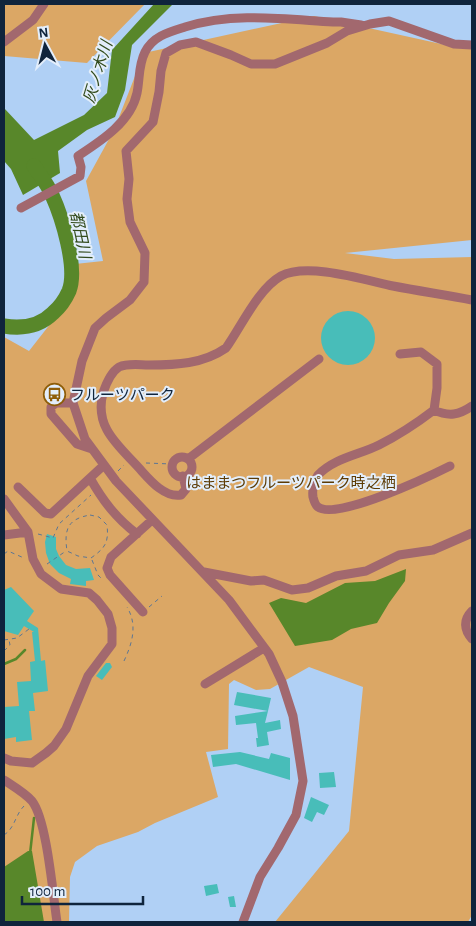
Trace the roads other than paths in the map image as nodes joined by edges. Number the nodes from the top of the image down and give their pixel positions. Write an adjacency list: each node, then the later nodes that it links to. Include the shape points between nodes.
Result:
1 (44, 4): 3 (street, via 33,20)
2 (365, 25): 4 (street, via 389,21 454,44); 5 (street, via 225,18 158,36 144,53 137,92 126,116 113,131 78,156 80,176); 9 (street, via 275,64 251,64 196,42 180,44 166,54 153,122 126,151 130,222 146,253 144,282 130,300 95,328 82,361)
3 (4, 42)
4 (472, 45)
5 (21, 208)
6 (472, 300): 16 (street, via 347,275 293,272 280,276 262,293 226,348 218,354 188,363 130,364 118,368 105,386 101,401 108,434 169,495 181,495 186,489)
7 (400, 354): 11 (street, via 421,352 437,364)
8 (320, 359): 13 (street)
9 (73, 403): 12 (street, via 84,439); 12 (street, via 56,403 51,407 51,414 77,444)
10 (472, 406): 11 (street, via 455,415)
11 (434, 410): 15 (street, via 379,445 328,467 314,483 315,503 323,510 344,508 403,488)
12 (92, 449): 14 (street)
13 (188, 459): 16 (street, via 191,472); 16 (street, via 181,456 172,464 177,476)
14 (104, 465): 17 (street); 20 (street)
15 (450, 466)
16 (184, 476)
17 (90, 478): 18 (street, via 51,514 45,513); 23 (street, via 108,508)
18 (18, 487)
19 (4, 500): 21 (street)
20 (152, 520): 23 (street); 25 (street)
21 (28, 532): 24 (street); 31 (street, via 33,559 41,574 61,589 89,593 108,614 112,644 88,676 66,729 54,746 32,763)
22 (472, 533): 25 (street, via 433,550 399,555 366,571 336,576 308,588 292,590 264,580 251,581)
23 (137, 534): 27 (street, via 111,558 107,568)
24 (4, 535)
25 (204, 572): 29 (street)
26 (472, 611): 28 (street, via 464,623)
27 (143, 612)
28 (472, 639)
29 (264, 648): 30 (street); 34 (street, via 282,682 293,716 304,781 296,816 260,877)
30 (205, 684)
31 (4, 758)
32 (4, 780): 33 (street, via 32,801 39,814)
33 (57, 922)
34 (243, 922)

